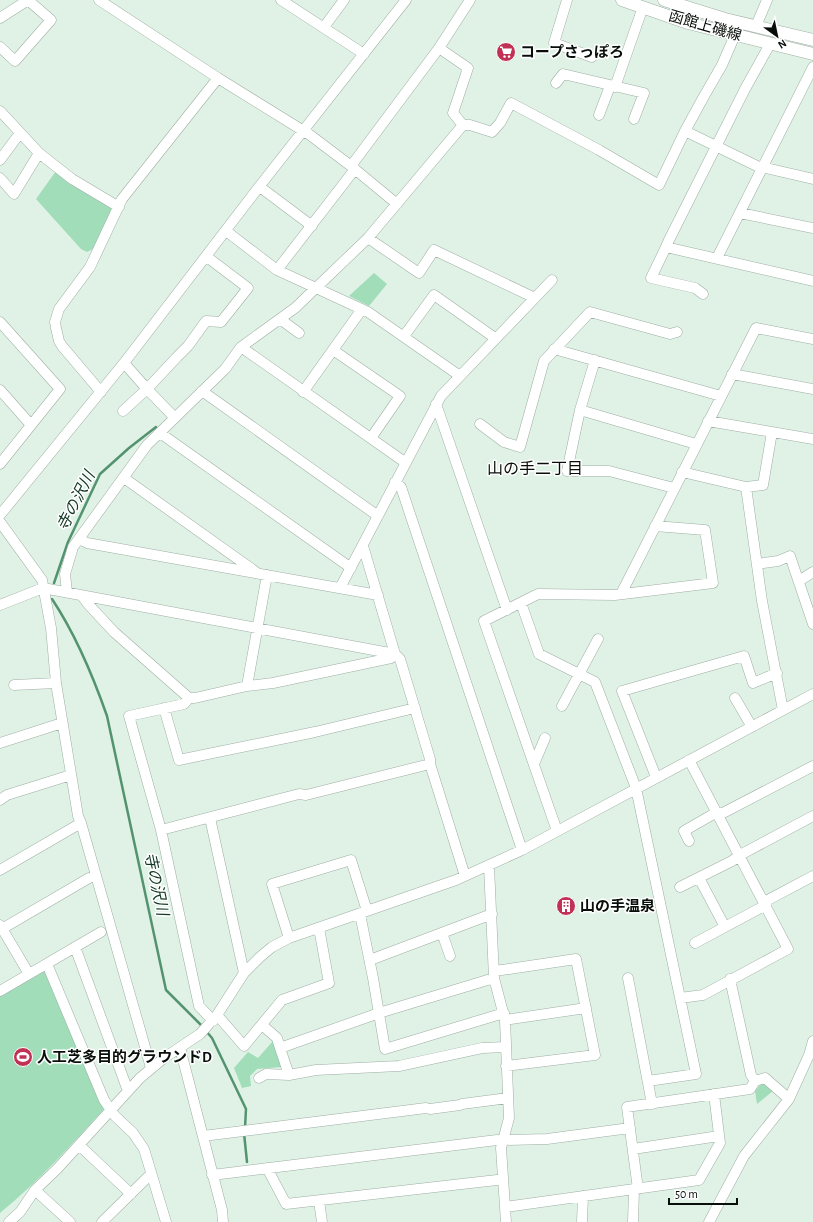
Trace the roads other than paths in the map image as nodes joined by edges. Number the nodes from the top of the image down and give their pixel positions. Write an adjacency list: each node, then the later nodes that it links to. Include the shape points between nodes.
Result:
1 (28, 0): 12 (street); 18 (street, via 50,20 15,61)
2 (99, 0): 24 (street)
3 (281, 0): 14 (street)
4 (344, 0): 14 (street)
5 (406, 0): 20 (street)
6 (470, 0): 19 (street)
7 (567, 0): 22 (street, via 554,44)
8 (622, 0): 11 (main road, 函館上磯線)
9 (664, 0): 13 (main road, 函館上磯線)
10 (767, 0): 13 (street)
11 (643, 7): 15 (main road, 函館上磯線, via 688,23); 26 (street)
12 (0, 18)
13 (756, 26): 16 (main road, 函館上磯線)
14 (324, 27): 20 (street)
15 (735, 35): 17 (main road, 函館上磯線); 32 (street, via 722,65)
16 (813, 40)
17 (770, 44): 21 (main road, 函館上磯線); 34 (street)
18 (0, 47)
19 (439, 48): 30 (street, via 468,68 453,113); 37 (street)
20 (364, 54): 31 (street)
21 (813, 54)
22 (592, 57)
23 (813, 67): 38 (street)
24 (218, 78): 31 (street); 43 (street, via 122,199)
25 (556, 83): 26 (street, via 563,74)
26 (612, 86): 28 (street); 29 (street, via 644,92)
27 (0, 111): 33 (street)
28 (599, 115)
29 (634, 119)
30 (463, 125): 32 (street, via 492,132 511,103 659,185); 42 (street)
31 (303, 131): 37 (street); 41 (street)
32 (685, 131): 34 (street)
33 (20, 133): 35 (street); 36 (street)
34 (716, 146): 38 (street); 49 (street)
35 (39, 153): 39 (street, via 14,194); 43 (street, via 72,179)
36 (0, 160)
37 (353, 168): 42 (street); 45 (street)
38 (762, 168): 40 (street); 44 (street)
39 (0, 178)
40 (813, 179)
41 (260, 187): 45 (street); 47 (street)
42 (397, 204): 48 (street)
43 (119, 207): 77 (street, via 90,268 59,308 56,322 57,335 62,346)
44 (740, 213): 46 (street); 51 (street)
45 (312, 226): 52 (street)
46 (813, 228)
47 (226, 231): 50 (street); 52 (street)
48 (368, 238): 55 (street); 57 (street, via 419,273 434,250)
49 (666, 247): 51 (street); 56 (street, via 651,278 695,288)
50 (207, 257): 70 (street); 73 (street, via 248,288 221,322 206,321 188,346)
51 (717, 258): 54 (street)
52 (277, 270): 55 (street)
53 (552, 280): 57 (street)
54 (813, 281)
55 (316, 287): 58 (street); 59 (street)
56 (703, 294)
57 (535, 298): 64 (street)
58 (362, 309): 63 (street); 68 (street)
59 (280, 319): 62 (street); 66 (street)
60 (0, 322): 86 (street, via 60,389)
61 (677, 332): 67 (street, via 670,334 590,312)
62 (299, 333)
63 (404, 336): 64 (street, via 434,295); 72 (street)
64 (495, 338): 72 (street)
65 (813, 339): 71 (street, via 756,328)
66 (241, 347): 76 (street, via 225,369); 78 (street)
67 (554, 349): 69 (street); 85 (street, via 544,361 520,447 504,442)
68 (333, 350): 78 (street); 89 (street, via 400,396)
69 (595, 360): 79 (street); 81 (street)
70 (124, 363): 73 (street); 77 (street)
71 (732, 374): 74 (street); 79 (street)
72 (460, 376): 80 (street)
73 (147, 389): 82 (street); 83 (street)
74 (813, 389)
75 (0, 390): 86 (street)
76 (202, 391): 83 (street); 100 (street)
77 (101, 392): 99 (street)
78 (303, 392): 89 (street)
79 (721, 396): 84 (street)
80 (436, 404): 93 (street); 118 (street)
81 (580, 410): 91 (street); 98 (street, via 567,471 609,471)
82 (123, 411)
83 (175, 418): 88 (street)
84 (708, 421): 87 (street); 91 (street)
85 (480, 424)
86 (31, 425): 92 (street)
87 (772, 432): 90 (street); 97 (street, via 763,485)
88 (160, 433): 95 (street, via 147,444); 106 (street)
89 (371, 438): 93 (street)
90 (813, 439)
91 (696, 444): 94 (street)
92 (1, 461)
93 (406, 463): 96 (street)
94 (682, 472): 97 (street); 98 (street)
95 (124, 478): 103 (street); 108 (street)
96 (395, 482): 100 (street); 154 (street, via 401,487)
97 (746, 487): 105 (street)
98 (674, 488): 102 (street)
99 (0, 514)
100 (378, 516): 104 (street)
101 (0, 522): 110 (street, via 42,580)
102 (655, 526): 113 (street); 113 (street, via 705,530 713,583)
103 (80, 539): 108 (street, via 87,543); 112 (street, via 73,547 64,574)
104 (363, 546): 106 (street); 114 (street)
105 (757, 564): 109 (street, via 778,561 790,556); 123 (street)
106 (351, 568): 111 (street)
107 (813, 572): 109 (street)
108 (262, 574): 111 (street); 120 (street)
109 (799, 581): 119 (street)
110 (43, 588): 112 (street); 117 (street); 125 (street, via 51,628)
111 (340, 588): 114 (street)
112 (67, 592): 115 (street)
113 (621, 594): 116 (street, via 538,594)
114 (378, 595): 122 (street)
115 (82, 596): 120 (street); 129 (street, via 114,632)
116 (521, 603): 118 (street); 124 (street, via 539,654)
117 (0, 605)
118 (507, 610): 141 (street, via 484,621)
119 (813, 624)
120 (258, 627): 122 (street); 127 (street)
121 (598, 639): 124 (street)
122 (396, 654): 127 (street, via 391,658 273,683); 133 (street, via 400,659)
123 (777, 673): 134 (street); 144 (street, via 754,683 744,656 622,690)
124 (579, 674): 131 (street); 145 (street, via 595,682)
125 (56, 683): 126 (street); 135 (street)
126 (14, 685)
127 (247, 686): 129 (street)
128 (813, 694): 134 (street)
129 (189, 698): 132 (street, via 184,704)
130 (735, 698): 136 (street)
131 (562, 706)
132 (164, 708): 133 (street, via 179,760); 151 (street, via 130,716)
133 (415, 708): 140 (street)
134 (783, 710): 136 (street)
135 (62, 723): 138 (street); 143 (street)
136 (752, 726): 139 (street)
137 (545, 738): 141 (street)
138 (0, 744)
139 (689, 760): 144 (street); 147 (street)
140 (430, 764): 149 (street, via 306,795 299,794); 158 (street)
141 (534, 764): 152 (street)
142 (813, 766): 147 (street)
143 (71, 775): 146 (street, via 7,795); 150 (street)
144 (656, 777): 145 (street)
145 (636, 788): 152 (street); 183 (street)
146 (0, 800)
147 (718, 814): 153 (street, via 684,831); 155 (street)
148 (813, 816): 155 (street)
149 (210, 818): 151 (street); 177 (street)
150 (81, 823): 157 (street); 194 (street)
151 (161, 830): 187 (street, via 199,1006)
152 (557, 831): 154 (street)
153 (689, 841)
154 (522, 850): 156 (street)
155 (740, 855): 161 (street); 163 (street)
156 (489, 866): 158 (street); 165 (street)
157 (0, 870)
158 (465, 876): 164 (street)
159 (813, 876): 163 (street)
160 (89, 878): 167 (street)
161 (699, 878): 162 (street); 166 (street)
162 (680, 887)
163 (765, 904): 166 (street); 181 (street, via 788,949)
164 (363, 912): 168 (street); 171 (street, via 351,860 272,884); 175 (street)
165 (492, 914): 170 (street); 179 (street)
166 (725, 927): 172 (street)
167 (1, 928): 178 (street)
168 (319, 928): 171 (street); 188 (street, via 329,983 282,1000)
169 (101, 932): 173 (street)
170 (442, 934): 174 (street); 175 (street)
171 (289, 938): 177 (street, via 272,947)
172 (695, 943)
173 (75, 947): 176 (street); 199 (street)
174 (450, 956)
175 (370, 960): 185 (street)
176 (47, 964): 178 (street); 204 (street, via 104,1100)
177 (244, 973): 187 (street)
178 (29, 974): 182 (street)
179 (495, 975): 184 (street, via 576,959); 185 (street); 186 (street)
180 (628, 978): 198 (street)
181 (730, 979): 183 (street, via 703,994); 197 (street, via 751,1075)
182 (0, 991)
183 (680, 998): 198 (street, via 696,1074)
184 (586, 1008): 186 (street); 193 (street, via 595,1055)
185 (379, 1013): 186 (street, via 384,1049); 192 (street)
186 (504, 1016): 190 (street)
187 (213, 1021): 188 (street, via 244,1046); 191 (street)
188 (262, 1025): 192 (street, via 277,1038)
189 (813, 1041): 202 (street)
190 (506, 1047): 193 (street); 195 (street, via 482,1048 399,1066 316,1070)
191 (180, 1048): 194 (street); 206 (street)
192 (280, 1048): 195 (street)
193 (506, 1066): 201 (street)
194 (151, 1068): 199 (street)
195 (290, 1075): 196 (street, via 266,1074)
196 (259, 1078)
197 (755, 1080): 200 (street, via 750,1089); 202 (street, via 765,1078)
198 (648, 1081): 203 (street)
199 (128, 1091): 204 (street)
200 (714, 1094): 203 (street); 207 (street)
201 (508, 1098): 206 (street, via 460,1106); 208 (street, via 509,1118)
202 (789, 1099): 230 (street, via 744,1156)
203 (652, 1104): 205 (street, via 627,1107)
204 (111, 1110): 209 (street); 212 (street, via 144,1149)
205 (630, 1128): 208 (street, via 547,1139); 210 (street)
206 (203, 1136): 213 (street)
207 (719, 1136): 210 (street); 215 (street, via 720,1143 699,1180)
208 (500, 1140): 211 (street); 220 (street)
209 (79, 1145): 216 (street); 217 (street)
210 (633, 1149): 215 (street)
211 (267, 1168): 213 (street); 219 (street, via 286,1204)
212 (151, 1174): 217 (street); 224 (street)
213 (212, 1175): 225 (street)
214 (497, 1180): 219 (street)
215 (636, 1189): 218 (street); 229 (street)
216 (36, 1190): 221 (street); 222 (street)
217 (131, 1194): 223 (street)
218 (583, 1196): 220 (street); 228 (street)
219 (320, 1201): 226 (street)
220 (505, 1207): 227 (street)
221 (9, 1222)
222 (70, 1222)
223 (102, 1222)
224 (166, 1222)
225 (223, 1222)
226 (322, 1222)
227 (506, 1222)
228 (582, 1222)
229 (633, 1222)
230 (709, 1222)

